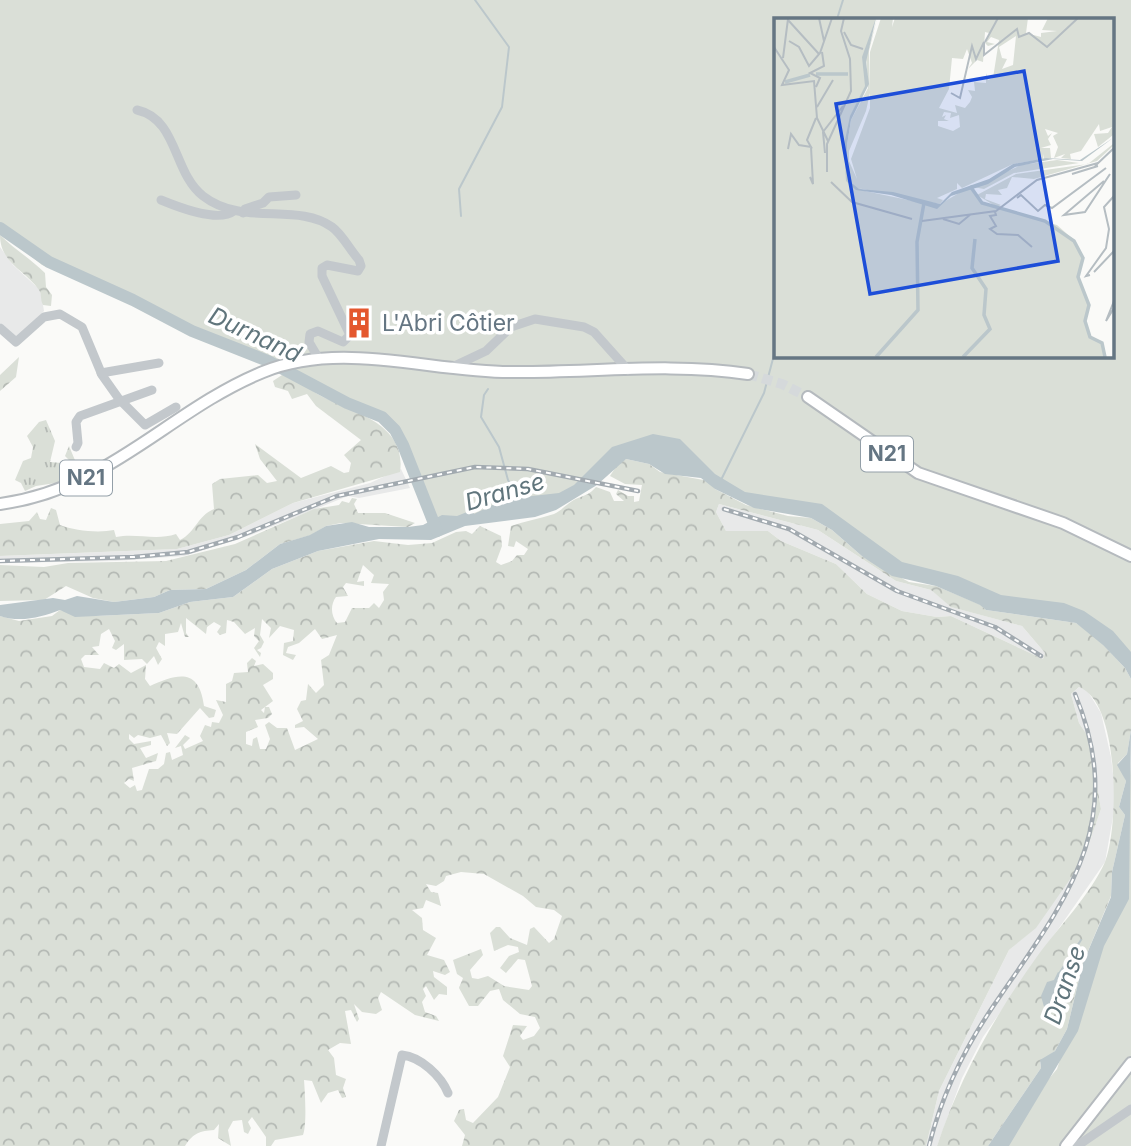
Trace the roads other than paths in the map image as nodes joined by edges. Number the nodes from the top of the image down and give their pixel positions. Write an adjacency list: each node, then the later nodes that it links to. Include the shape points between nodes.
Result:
1 (136, 110): 4 (street, via 161,122 199,192)
2 (296, 195): 4 (street, via 269,197)
3 (161, 200): 4 (street, via 186,211)
4 (238, 212): 6 (street, via 323,223 334,229 361,264 356,272 327,265 322,268 350,335 343,342 312,332 309,340)
5 (0, 328): 10 (street, via 16,342 44,317 60,314 82,327)
6 (319, 359): 8 (main road, N21, via 369,359); 17 (main road, N21, via 263,372 227,390 88,478)
7 (159, 363): 10 (street)
8 (447, 369): 9 (main road, N21); 9 (street, via 477,357 511,327 535,320 594,332)
9 (628, 370): 11 (main road, N21)
10 (102, 374): 14 (street)
11 (748, 374)
12 (152, 390): 14 (street)
13 (808, 397): 18 (main road, N21, via 907,467 1073,527)
14 (119, 399): 15 (street, via 145,425); 16 (street, via 77,419)
15 (176, 407)
16 (76, 447)
17 (0, 504)
18 (1131, 556)
19 (1131, 1063): 23 (main road)
20 (448, 1093): 22 (street, via 436,1074 412,1058 400,1057)
21 (1131, 1109): 24 (street)
22 (381, 1146)
23 (1066, 1146)
24 (1077, 1146)

